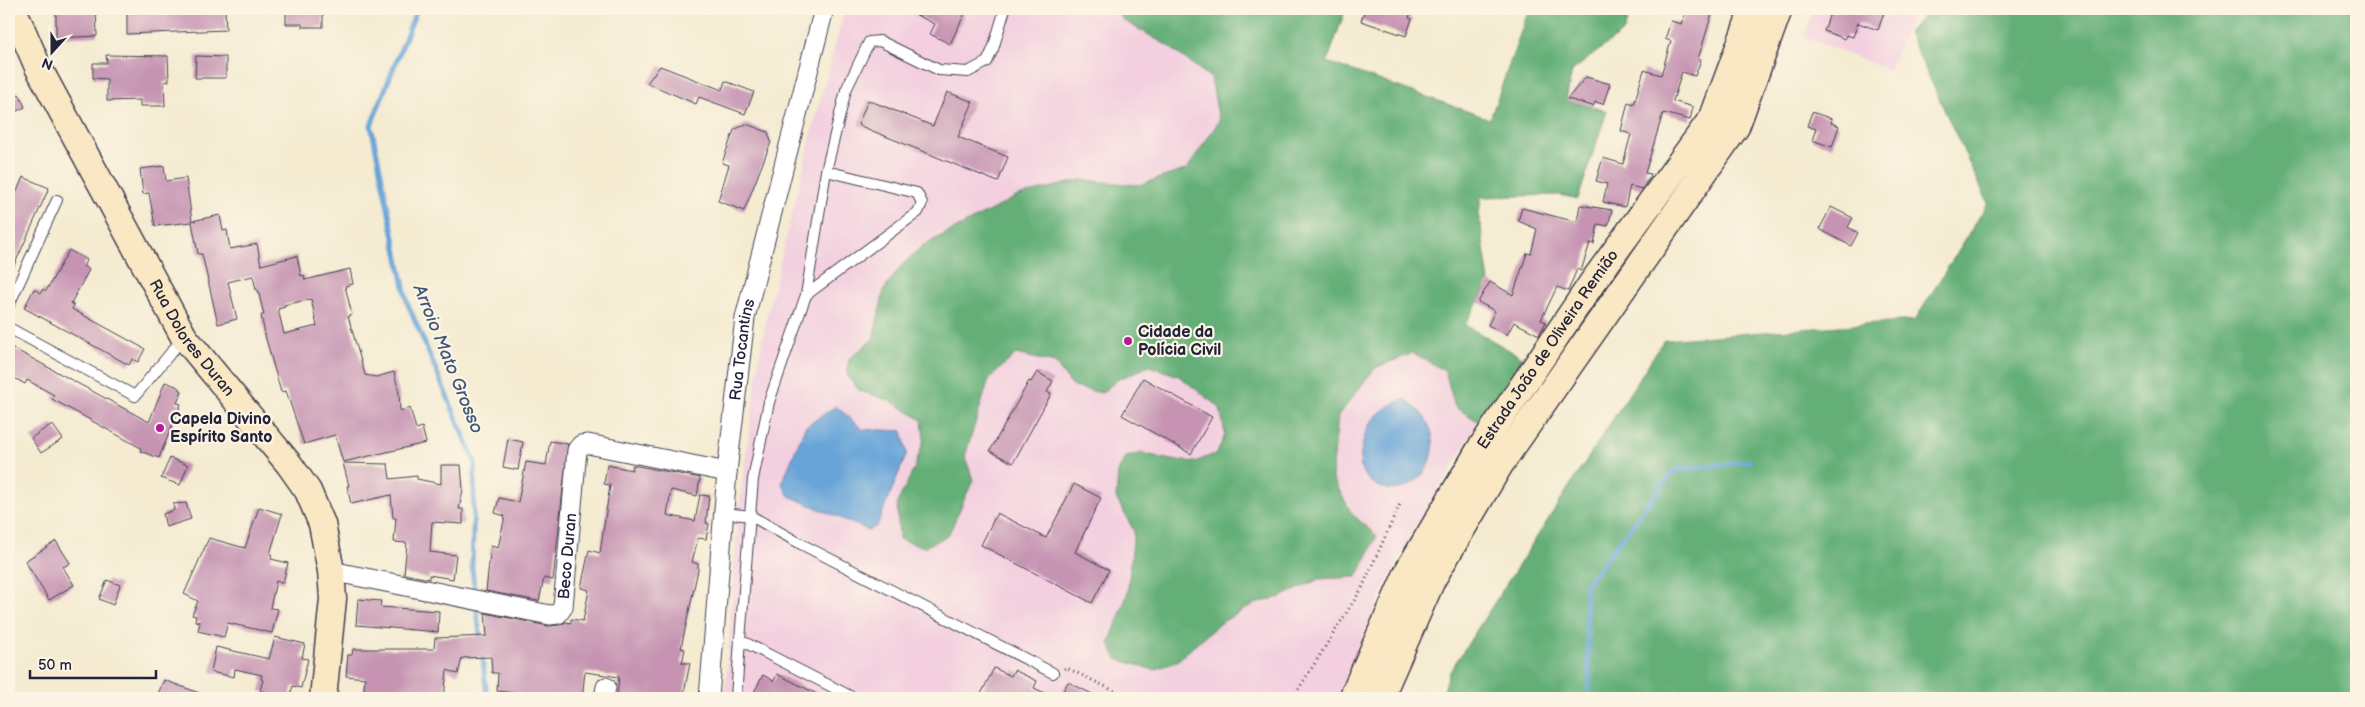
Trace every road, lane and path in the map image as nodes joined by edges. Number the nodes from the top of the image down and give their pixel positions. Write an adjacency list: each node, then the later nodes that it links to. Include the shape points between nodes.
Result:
1 (13, 9): 11 (main road, Rua Dolores Duran, via 38,67)
2 (824, 9): 12 (street, Rua Tocantins, via 745,318)
3 (1005, 9): 6 (lane, via 987,62 968,72 939,70 880,41 869,42 846,90)
4 (1754, 9): 25 (main road, Estrada João de Oliveira Remião, via 1713,117 1592,282 1480,449 1408,569)
5 (1779, 9): 26 (main road, Estrada João de Oliveira Remião, via 1736,127 1501,463 1432,580)
6 (826, 171): 8 (lane); 8 (lane, via 917,193 922,203 918,212)
7 (57, 200): 9 (lane)
8 (806, 295): 15 (lane, via 769,402 753,479)
9 (9, 305)
10 (9, 328): 11 (lane, via 135,396)
11 (184, 338): 16 (main road, Rua Dolores Duran, via 308,491 322,524)
12 (728, 472): 14 (street, Rua Tocantins); 16 (street, Beco Duran, via 581,445 577,450 563,607 558,614)
13 (1400, 504): 24 (path, via 1362,588)
14 (724, 514): 15 (lane); 20 (street, Rua Tocantins)
15 (751, 516): 17 (lane); 18 (lane)
16 (331, 571): 19 (main road, Rua Dolores Duran, via 333,599)
17 (740, 640): 21 (lane); 22 (lane)
18 (1054, 673): 23 (path, via 1067,668)
19 (323, 698)
20 (709, 698)
21 (736, 698)
22 (854, 698)
23 (1129, 698)
24 (1293, 698)
25 (1352, 698)
26 (1380, 698)

